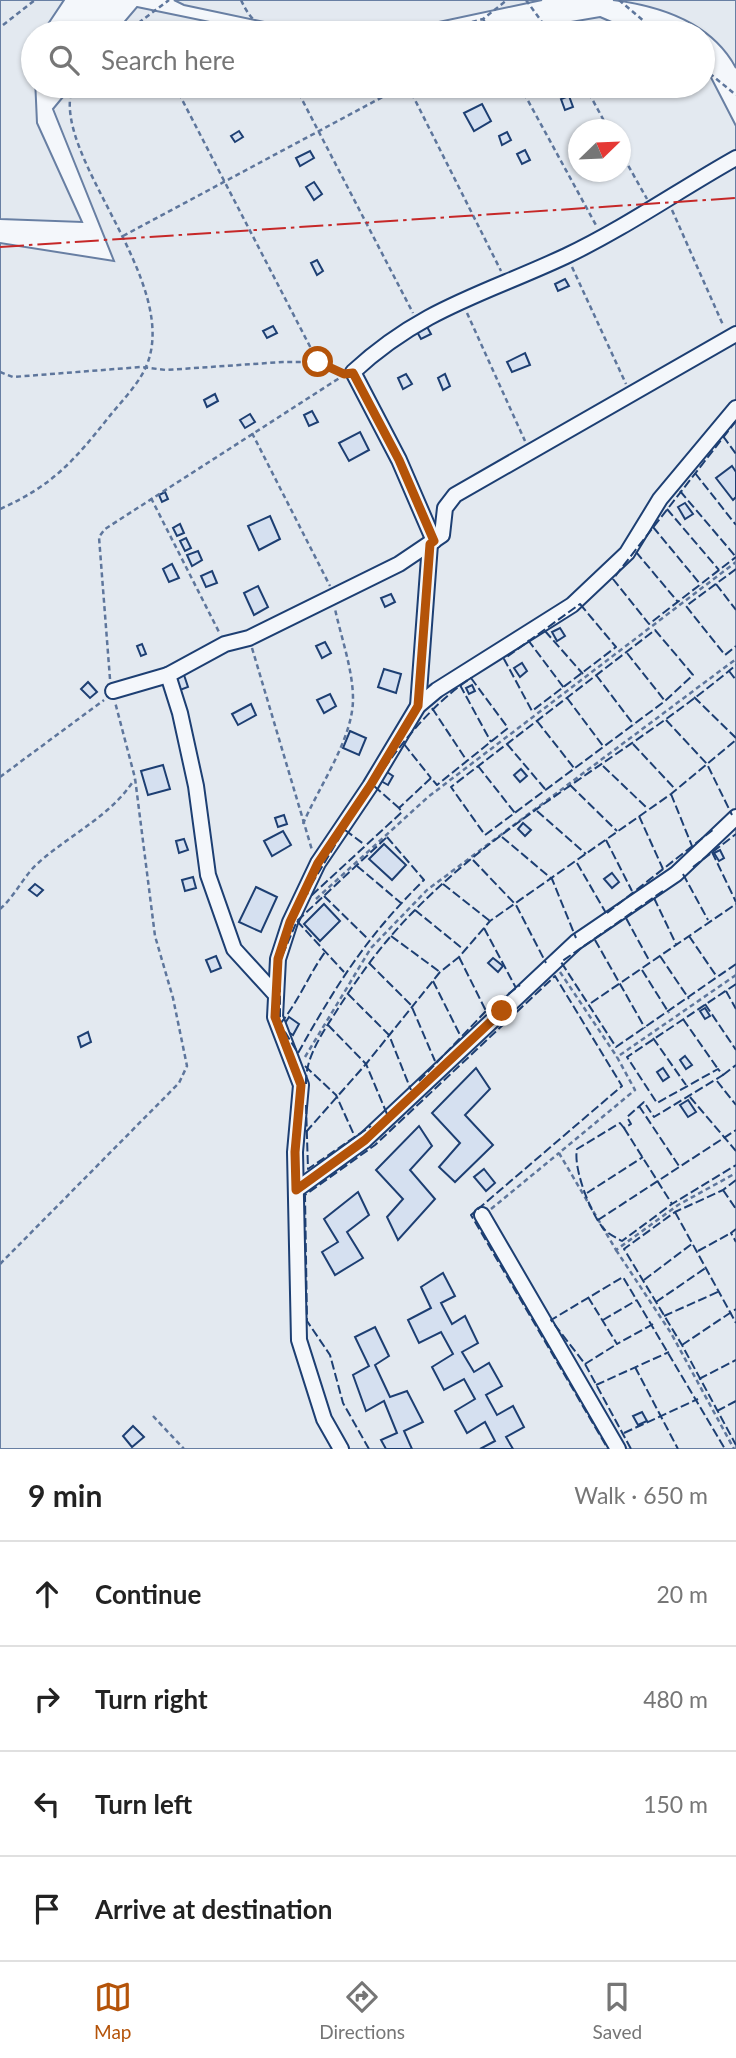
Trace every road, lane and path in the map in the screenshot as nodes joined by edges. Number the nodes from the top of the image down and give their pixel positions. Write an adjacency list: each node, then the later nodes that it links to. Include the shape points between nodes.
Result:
1 (35, 0): 13 (path)
2 (169, 0): 8 (path)
3 (241, 0): 9 (path)
4 (507, 0): 7 (path)
5 (526, 0): 11 (path)
6 (619, 0): 12 (path)
7 (483, 19): 10 (path)
8 (141, 21)
9 (253, 21)
10 (476, 21)
11 (541, 21)
12 (644, 21)
13 (3, 25)
14 (715, 77): 15 (path)
15 (736, 94)
16 (69, 98): 30 (path, via 67,106 82,152)
17 (182, 98): 27 (path)
18 (302, 98): 24 (path)
19 (384, 98): 24 (path)
20 (412, 98): 33 (path)
21 (527, 98): 31 (path)
22 (592, 98): 23 (path)
23 (603, 119)
24 (320, 132): 27 (path); 35 (path)
25 (736, 158): 28 (street)
26 (631, 169): 29 (path)
27 (228, 183): 30 (path); 37 (path)
28 (665, 199): 29 (street); 36 (path)
29 (652, 208): 31 (street)
30 (123, 236): 38 (path, via 152,323)
31 (602, 236): 32 (street)
32 (566, 256): 33 (street); 40 (path)
33 (506, 280): 34 (street)
34 (461, 299): 35 (street); 43 (path)
35 (417, 322): 46 (street, via 353,373 399,460)
36 (732, 336): 40 (street)
37 (318, 362): 38 (path); 42 (path, via 344,374)
38 (146, 368): 39 (path, via 13,377); 45 (path, via 61,473 34,493)
39 (0, 372)
40 (630, 394): 43 (street)
41 (736, 408): 54 (street, via 660,499 626,553 572,605)
42 (252, 433): 44 (path); 48 (path)
43 (529, 450): 46 (street, via 455,495 445,508 442,535)
44 (150, 498): 50 (path); 53 (path, via 99,537)
45 (0, 509)
46 (432, 543): 48 (street); 54 (street)
47 (736, 562): 60 (path, via 428,797 318,898)
48 (335, 596): 49 (street); 58 (path, via 353,701 341,742)
49 (249, 638): 50 (street); 58 (path)
50 (225, 644): 52 (street)
51 (736, 659): 66 (path, via 427,890 371,948)
52 (167, 675): 53 (street); 64 (street, via 196,786 208,875 234,949)
53 (113, 691): 55 (path); 56 (path)
54 (418, 706): 59 (street)
55 (0, 777)
56 (135, 778): 61 (path, via 122,798 34,867); 72 (path, via 155,936 187,1066 179,1083)
57 (736, 817): 62 (street, via 676,874 576,942)
58 (303, 824): 59 (path)
59 (318, 863): 60 (street)
60 (297, 906): 64 (street, via 278,959)
61 (0, 909)
62 (553, 963): 65 (path); 69 (street, via 365,1140)
63 (736, 975): 65 (path)
64 (276, 995): 66 (street, via 275,1017)
65 (617, 1056): 67 (path, via 635,1090)
66 (295, 1071): 69 (street, via 301,1085)
67 (559, 1153): 70 (path); 71 (path)
68 (736, 1173): 71 (path, via 678,1205)
69 (296, 1190): 75 (street, via 299,1340 324,1419)
70 (482, 1215): 76 (street)
71 (616, 1250): 77 (path, via 671,1333)
72 (0, 1264)
73 (153, 1416): 74 (path)
74 (184, 1449)
75 (341, 1449)
76 (618, 1449)
77 (734, 1449)

